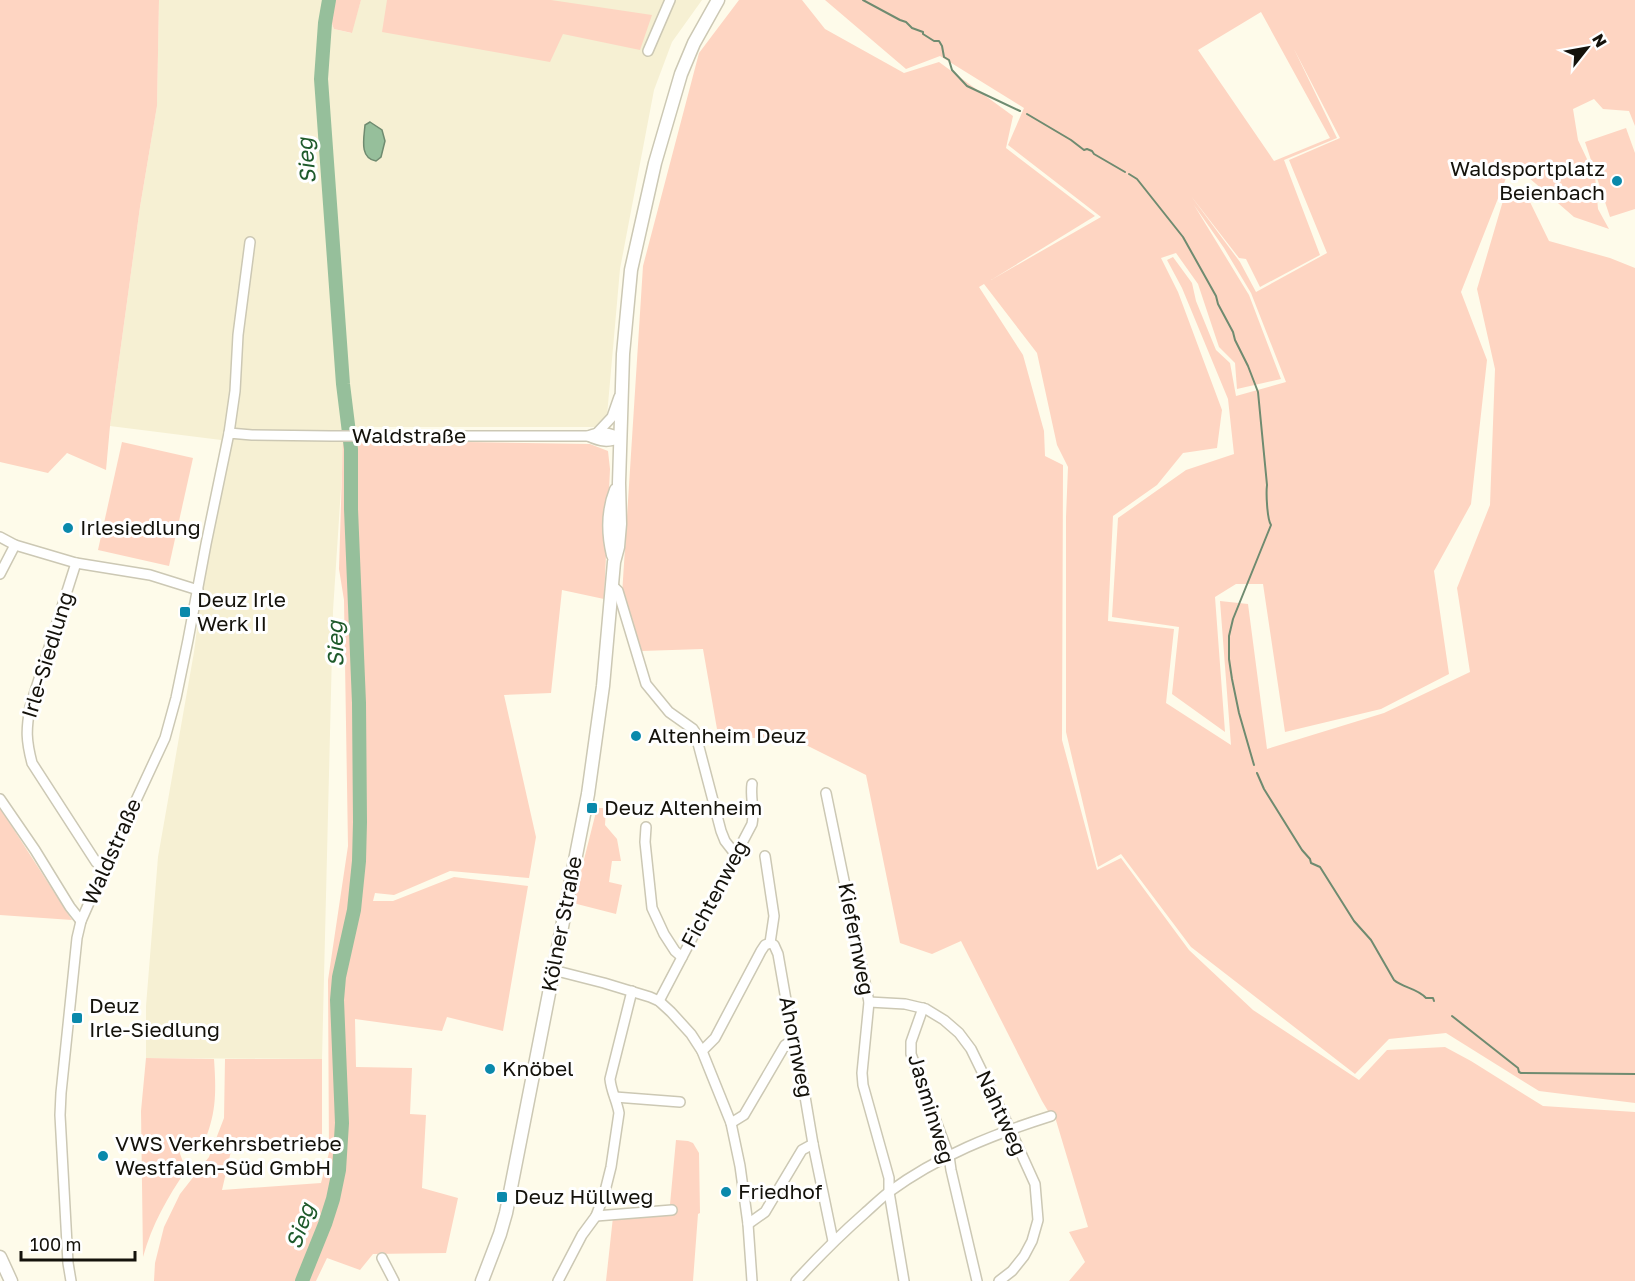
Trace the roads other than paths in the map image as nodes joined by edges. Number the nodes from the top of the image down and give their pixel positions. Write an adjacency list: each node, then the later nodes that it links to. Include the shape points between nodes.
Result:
1 (670, 0): 3 (street)
2 (718, 0): 5 (main road, Kölner Straße, via 681,74 647,195 630,270)
3 (648, 51)
4 (250, 242): 6 (street, Waldstraße)
5 (622, 389): 7 (street, via 612,417); 8 (main road, Kölner Straße)
6 (229, 433): 7 (street, Waldstraße); 14 (street, Waldstraße)
7 (593, 434): 8 (street, Waldstraße, via 599,441)
8 (621, 438): 13 (main road, Kölner Straße, via 619,483 609,523 614,561)
9 (0, 537): 10 (street, Irle-Siedlung)
10 (15, 545): 11 (street, Irle-Siedlung); 12 (street)
11 (76, 563): 14 (street, Irle-Siedlung, via 150,575); 21 (street, Irle-Siedlung, via 30,707 27,746 32,763)
12 (0, 574)
13 (612, 585): 19 (street, via 618,591 646,684 669,712 695,732 721,831); 25 (main road, Kölner Straße, via 589,783)
14 (198, 590): 21 (street, Waldstraße, via 165,738)
15 (752, 784): 19 (street, Fichtenweg, via 754,816)
16 (826, 792): 28 (street, Kiefernweg)
17 (0, 799): 22 (street)
18 (646, 827): 24 (street, via 653,914)
19 (735, 855): 24 (street, Fichtenweg)
20 (765, 856): 23 (street, Ahornweg, via 774,916)
21 (104, 869): 22 (street, Waldstraße)
22 (81, 921): 48 (street, Waldstraße, via 60,1115)
23 (770, 943): 30 (street, Ahornweg, via 778,954); 31 (street, via 761,951 715,1038)
24 (681, 957): 27 (street, Fichtenweg)
25 (553, 970): 26 (street); 50 (main road, Kölner Straße, via 506,1212)
26 (632, 991): 27 (street); 32 (street, via 610,1079)
27 (659, 1001): 31 (street, via 682,1023)
28 (869, 1002): 29 (street, Nahtweg); 39 (street, Kiefernweg, via 863,1085 889,1178)
29 (923, 1008): 36 (street, Nahtweg, via 944,1020 971,1049); 38 (street, Jasminweg, via 911,1042 911,1054)
30 (793, 1040): 35 (street, via 785,1045 744,1115); 37 (street, Ahornweg)
31 (702, 1051): 35 (street)
32 (615, 1097): 33 (street); 41 (street, via 619,1113 611,1167)
33 (680, 1102)
34 (1051, 1116): 36 (street)
35 (730, 1123): 42 (street)
36 (1010, 1129): 38 (street); 56 (street, Nahtweg, via 1035,1184 1038,1220 1024,1256)
37 (813, 1144): 42 (street, via 802,1150 765,1212); 43 (street, Ahornweg)
38 (949, 1156): 39 (street); 55 (street, Jasminweg)
39 (888, 1192): 43 (street); 54 (street, Kiefernweg)
40 (672, 1210): 41 (street)
41 (596, 1216): 46 (street)
42 (748, 1224): 52 (street)
43 (833, 1241): 53 (street)
44 (0, 1257): 47 (main road)
45 (382, 1258): 49 (street)
46 (560, 1277): 51 (street)
47 (11, 1281)
48 (71, 1281)
49 (393, 1281)
50 (482, 1281)
51 (569, 1281)
52 (752, 1281)
53 (796, 1281)
54 (904, 1281)
55 (977, 1281)
56 (999, 1281)

